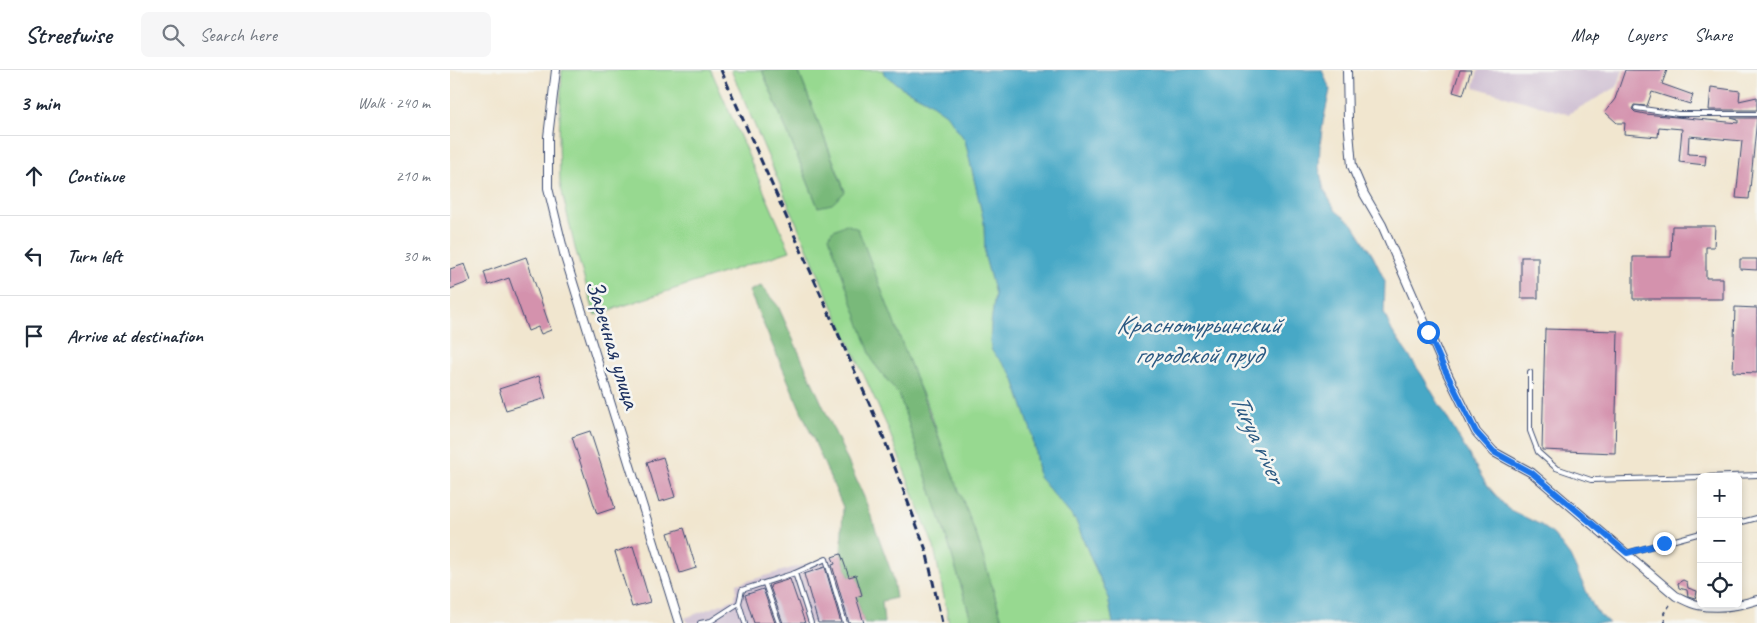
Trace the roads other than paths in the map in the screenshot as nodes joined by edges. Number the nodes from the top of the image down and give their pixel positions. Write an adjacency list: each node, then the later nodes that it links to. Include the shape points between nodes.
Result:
1 (556, 70): 18 (street, Заречная улица, via 548,137 548,188 565,258)
2 (1347, 70): 12 (street, via 1352,166 1476,432 1494,452 1532,473)
3 (1636, 108): 4 (lane, via 1678,114)
4 (1757, 114)
5 (1530, 372): 8 (lane, via 1530,431 1538,452 1556,468 1590,480)
6 (1742, 476): 7 (lane)
7 (1757, 476)
8 (1697, 477)
9 (1757, 518): 10 (lane)
10 (1742, 522)
11 (1697, 534): 12 (lane)
12 (1627, 553): 15 (street, via 1676,596 1697,605 1741,605)
13 (795, 573): 14 (lane); 22 (lane); 23 (lane, via 826,559)
14 (765, 584): 16 (lane, via 742,590); 21 (lane)
15 (1757, 600)
16 (739, 603): 17 (lane); 20 (lane)
17 (711, 622): 19 (lane)
18 (679, 623)
19 (700, 623)
20 (745, 623)
21 (779, 623)
22 (811, 623)
23 (845, 623)

